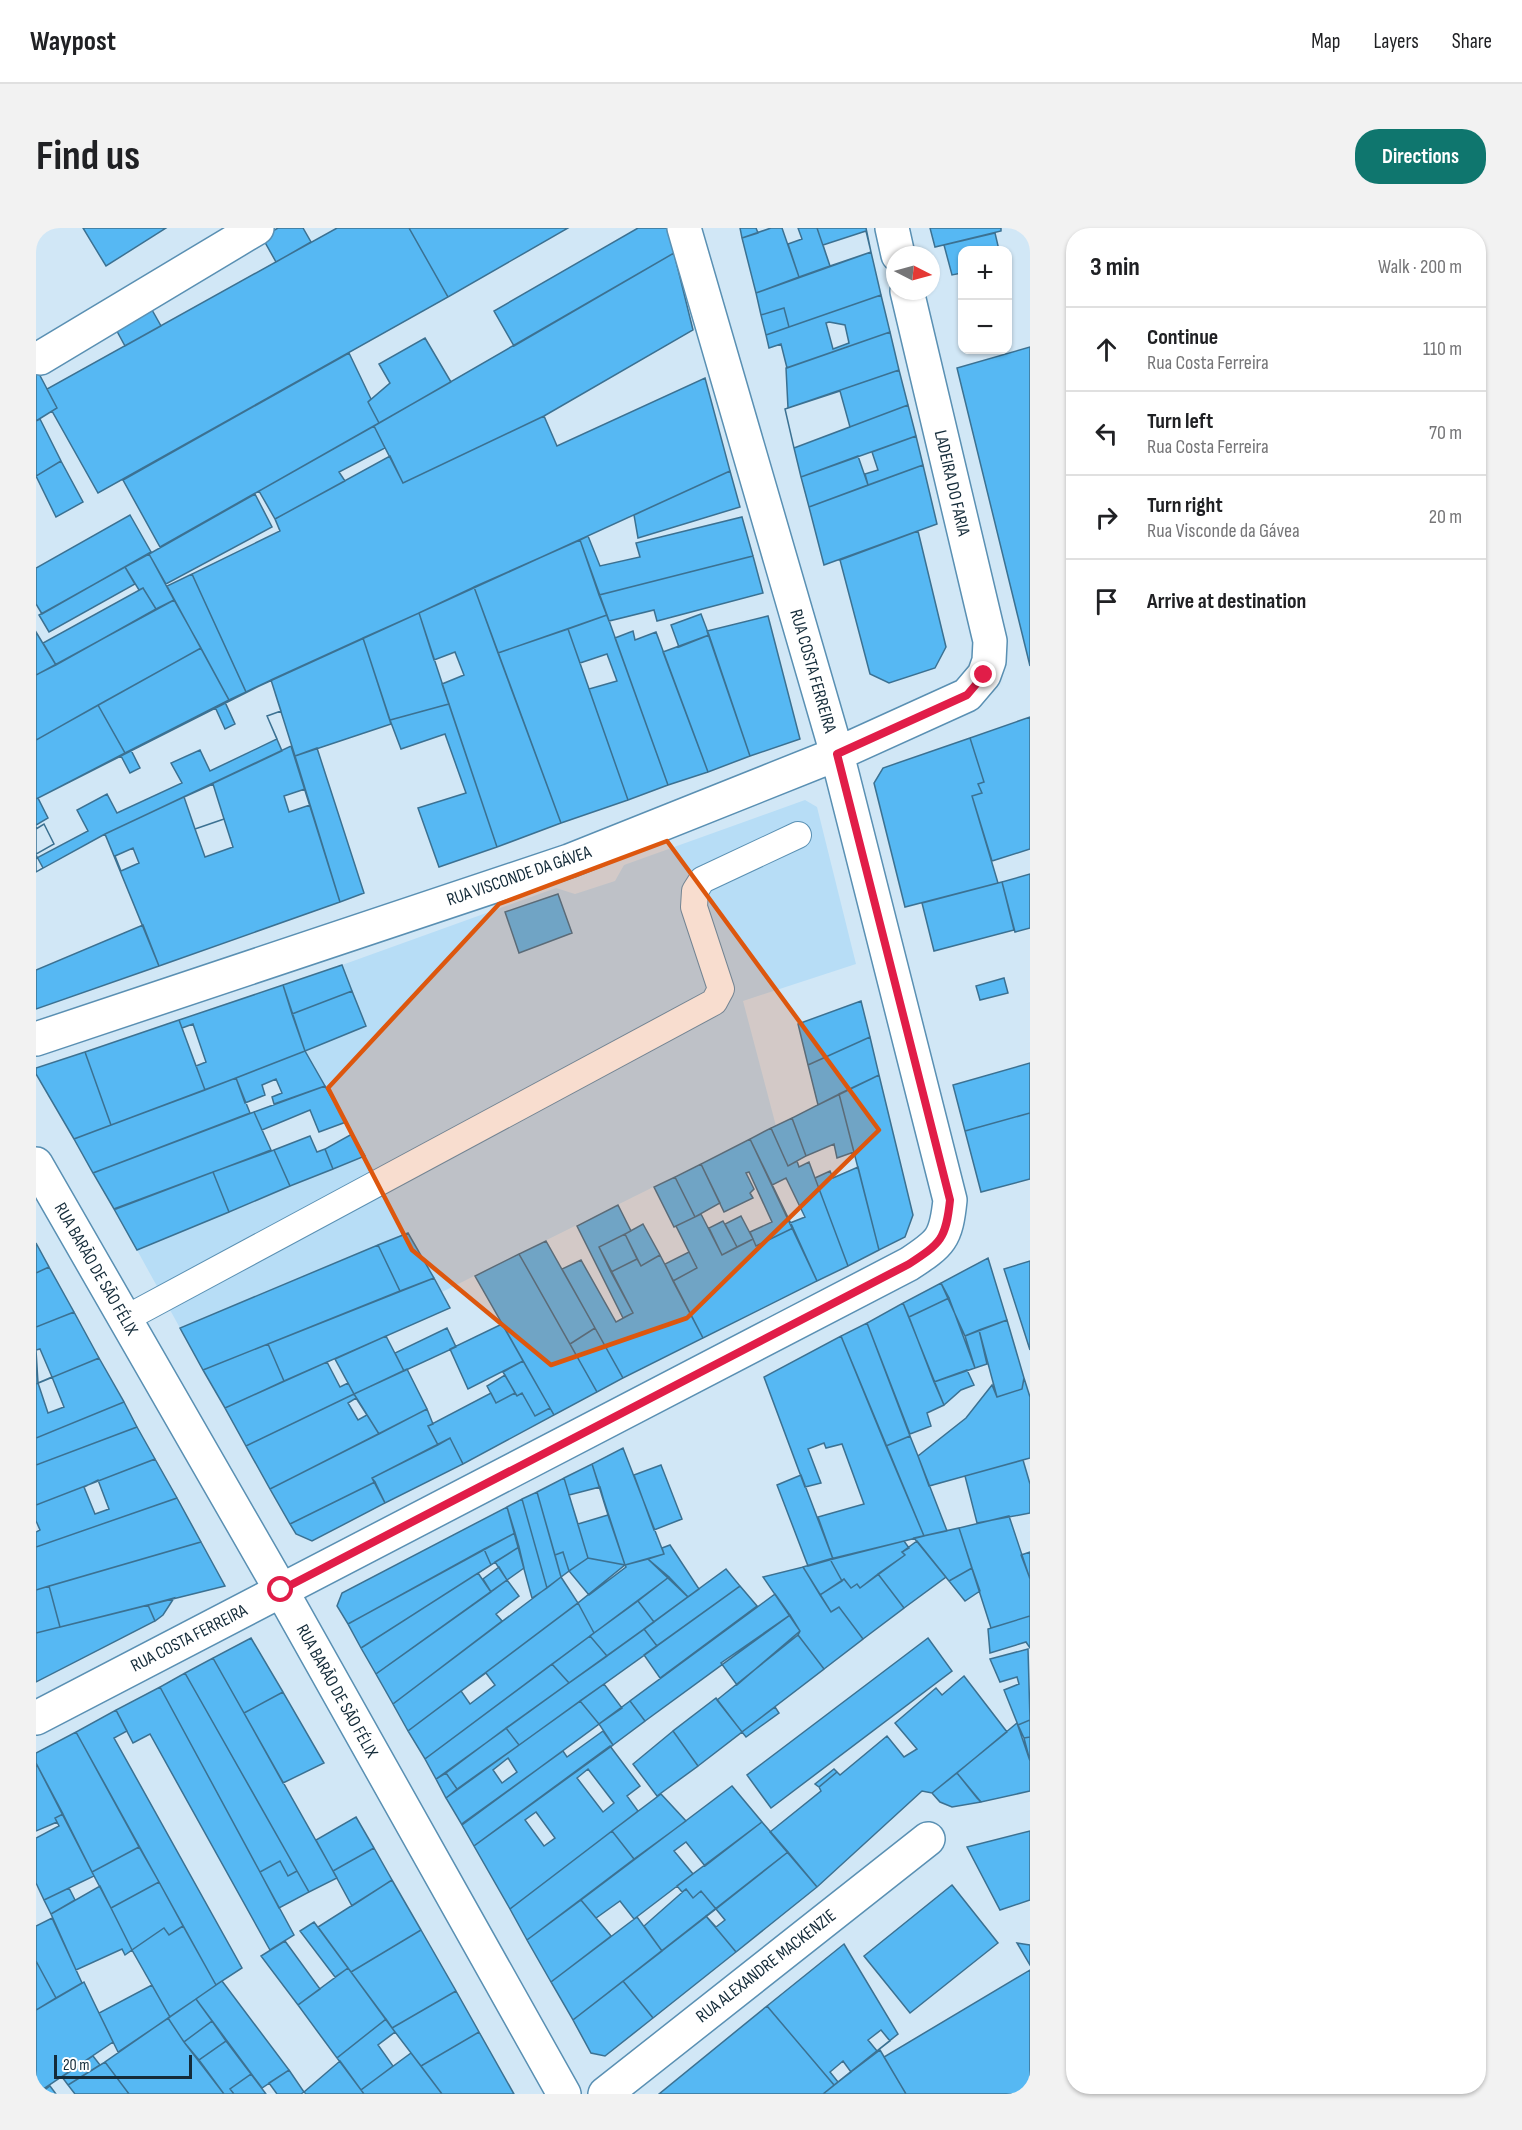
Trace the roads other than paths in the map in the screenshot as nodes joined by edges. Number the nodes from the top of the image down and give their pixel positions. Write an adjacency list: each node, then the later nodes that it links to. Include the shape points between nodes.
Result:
1 (257, 228): 6 (street)
2 (684, 228): 8 (street, RUA COSTA FERREIRA)
3 (892, 228): 4 (street)
4 (896, 246)
5 (909, 300): 7 (street, LADEIRA DO FARIA, via 990,641)
6 (40, 358)
7 (984, 675): 8 (street, RUA VISCONDE DA GÁVEA, via 967,695)
8 (837, 754): 10 (street, RUA VISCONDE DA GÁVEA, via 569,861); 13 (street, RUA COSTA FERREIRA, via 950,1200 948,1226 937,1245 909,1264)
9 (798, 835): 12 (lane, via 702,880 695,891 694,907 721,990 714,1002)
10 (36, 1039)
11 (36, 1164): 12 (street, RUA BARÃO DE SÃO FÉLIX)
12 (125, 1319): 13 (street, RUA BARÃO DE SÃO FÉLIX)
13 (281, 1590): 14 (street, RUA COSTA FERREIRA); 16 (street, RUA BARÃO DE SÃO FÉLIX)
14 (36, 1718)
15 (928, 1839): 17 (street, RUA ALEXANDRE MACKENZIE)
16 (564, 2094)
17 (605, 2094)

